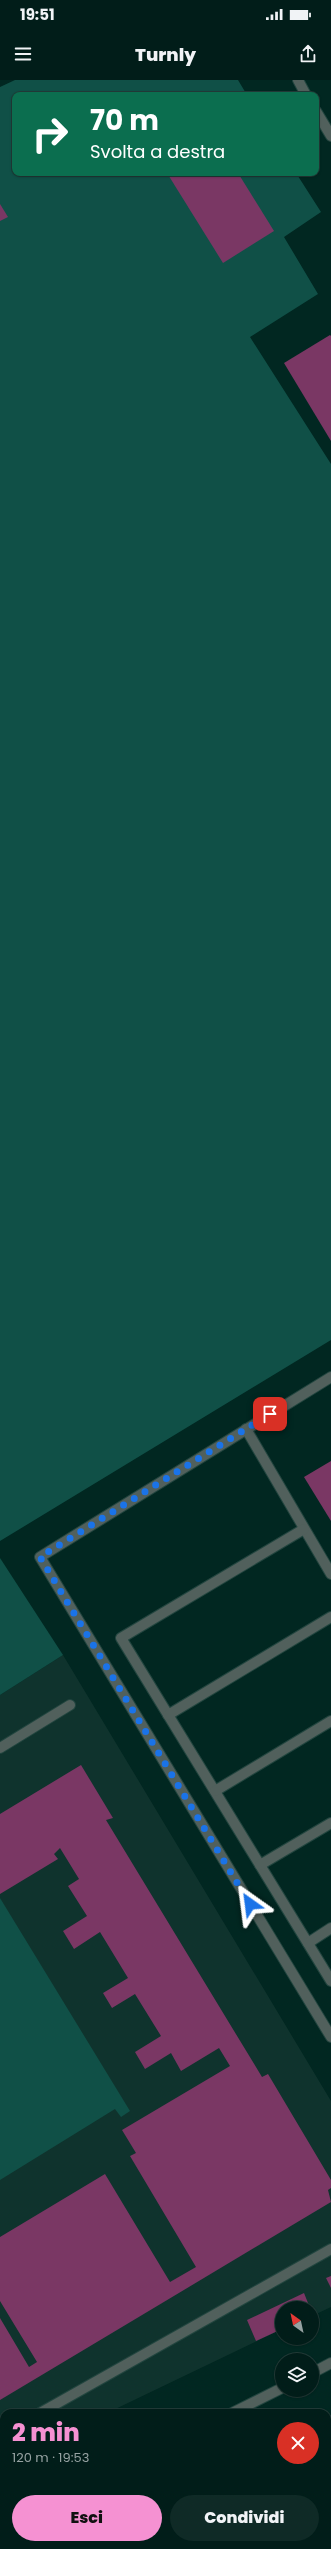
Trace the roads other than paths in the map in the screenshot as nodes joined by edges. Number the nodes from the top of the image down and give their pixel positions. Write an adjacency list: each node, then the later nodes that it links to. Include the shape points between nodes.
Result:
1 (298, 80): 2 (street)
2 (304, 92)
3 (319, 116): 4 (street)
4 (331, 136)
5 (331, 1377): 6 (street)
6 (246, 1430): 7 (street); 20 (street, via 40,1557)
7 (304, 1529): 8 (street); 11 (street, via 121,1638)
8 (331, 1574)
9 (331, 1617): 11 (street)
10 (70, 1705): 13 (street)
11 (168, 1715): 14 (street)
12 (331, 1721): 14 (street)
13 (0, 1748)
14 (215, 1791): 16 (street)
15 (331, 1823): 16 (street)
16 (260, 1866): 18 (street)
17 (331, 1928): 18 (street)
18 (308, 1943): 19 (street)
19 (331, 1982)
20 (331, 2037)
21 (331, 2249): 25 (street)
22 (331, 2363): 23 (street)
23 (319, 2369)
24 (275, 2392): 26 (street)
25 (47, 2409)
26 (240, 2409)

